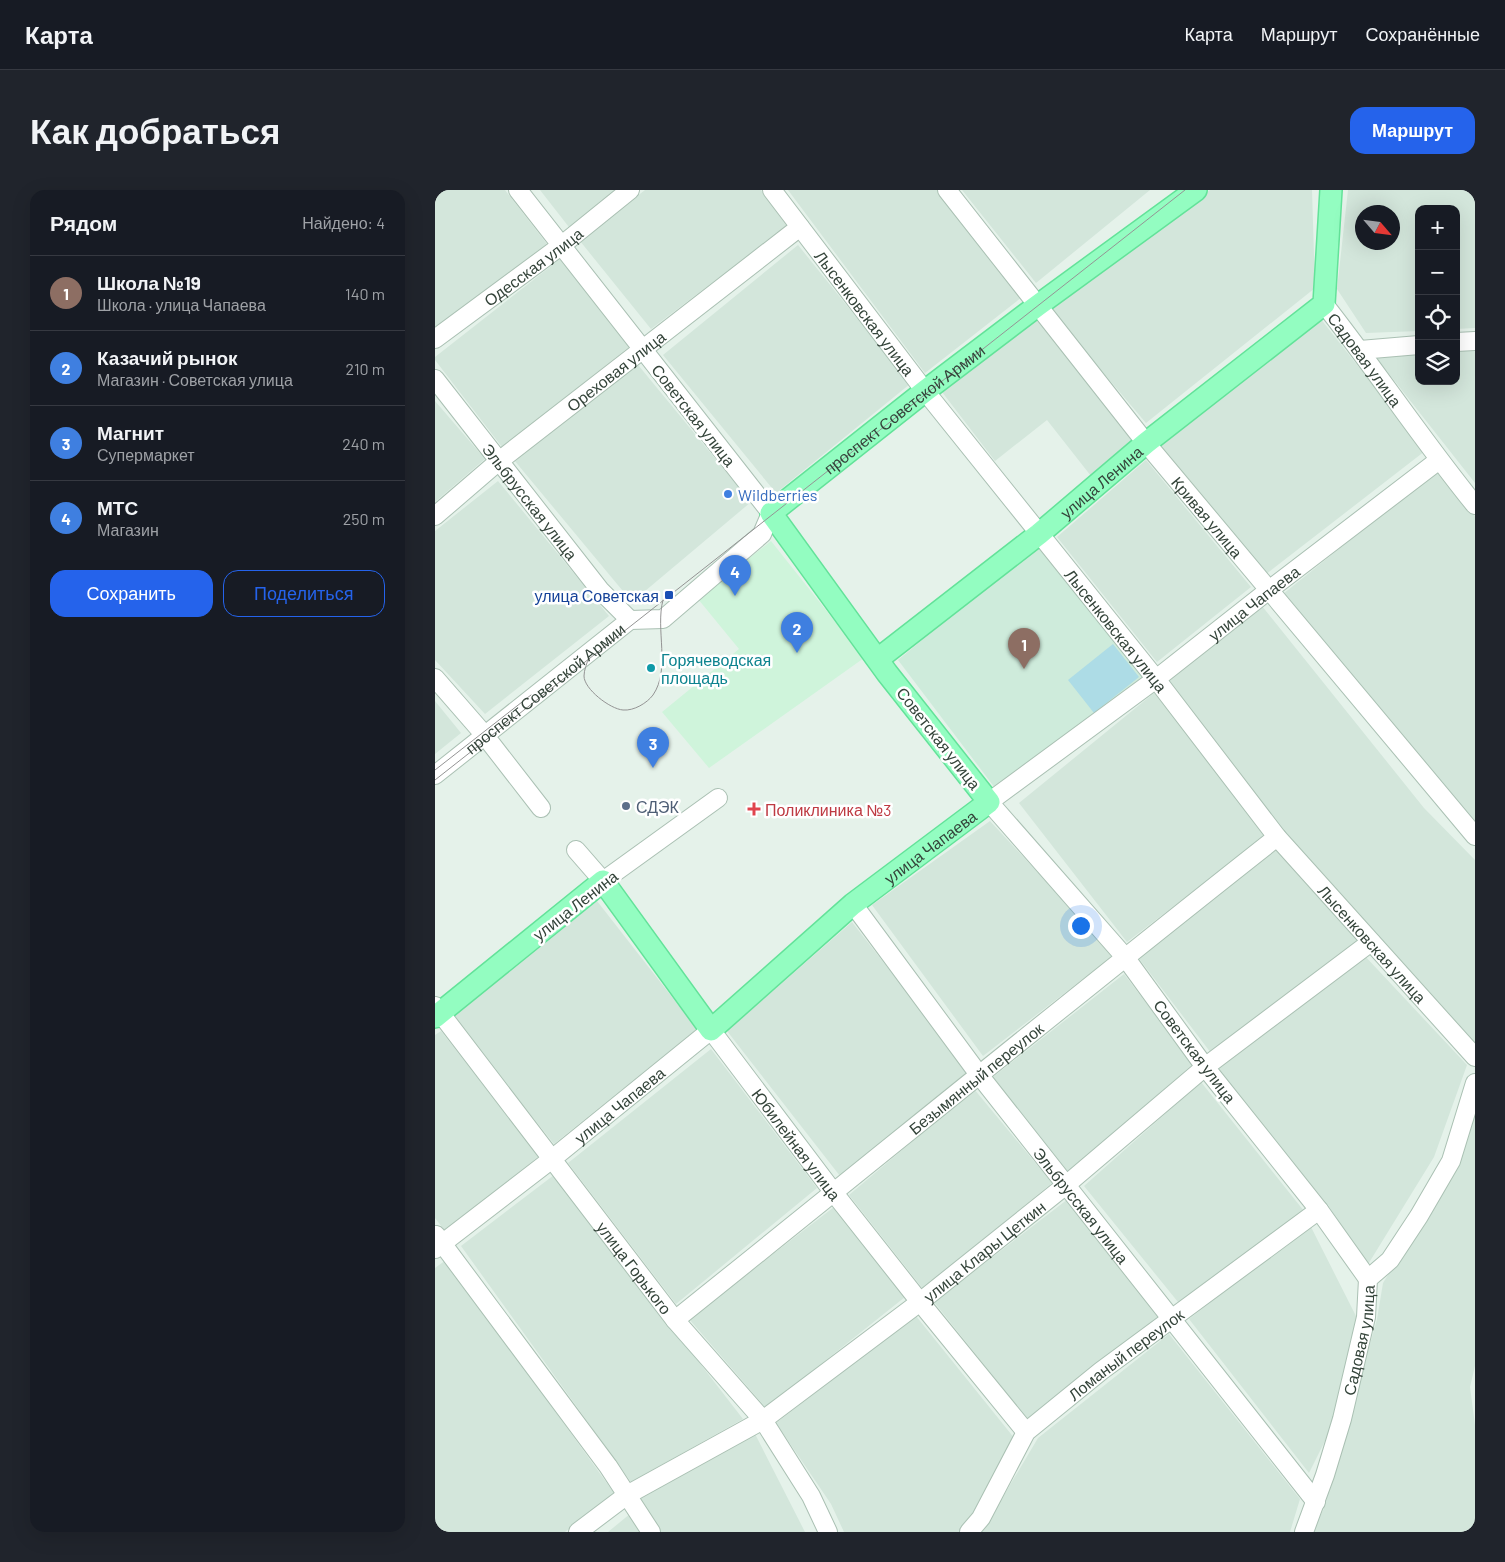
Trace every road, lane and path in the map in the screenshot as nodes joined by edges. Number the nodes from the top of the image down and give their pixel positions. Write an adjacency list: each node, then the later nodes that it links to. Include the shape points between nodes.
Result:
1 (518, 190): 8 (street, Советская улица)
2 (630, 190): 8 (street, Одесская улица)
3 (772, 190): 7 (street, Лысенковская улица)
4 (947, 190): 10 (street, Кривая улица)
5 (1196, 190): 10 (main road, проспект Советской Армии)
6 (1331, 190): 9 (main road, Садовая улица)
7 (800, 227): 15 (street, Ореховая улица); 18 (street, Лысенковская улица)
8 (562, 245): 11 (street, Одесская улица); 15 (street, Советская улица)
9 (1324, 304): 16 (street, Садовая улица); 19 (main road, улица Ленина)
10 (1037, 306): 18 (main road, проспект Советской Армии); 19 (street, Кривая улица)
11 (435, 339)
12 (1475, 341): 13 (street)
13 (1460, 342)
14 (1415, 345): 16 (street)
15 (642, 348): 21 (street, Ореховая улица); 23 (street, Советская улица)
16 (1360, 350): 20 (street, Садовая улица)
17 (435, 379): 21 (street, Эльбрусская улица)
18 (925, 391): 23 (main road, проспект Советской Армии); 25 (street, Лысенковская улица)
19 (1146, 444): 25 (main road, улица Ленина); 26 (street, Кривая улица)
20 (1439, 460): 22 (street, Садовая улица); 26 (street, улица Чапаева)
21 (499, 461): 24 (street, Ореховая улица); 27 (street, Эльбрусская улица, via 600,590)
22 (1475, 505)
23 (771, 513): 27 (street, проспект Советской Армии, via 762,534 663,619); 28 (main road, Советская улица)
24 (435, 516)
25 (1039, 534): 28 (main road, улица Ленина); 30 (street, Лысенковская улица)
26 (1269, 590): 30 (street, улица Чапаева); 36 (street, Кривая улица)
27 (630, 620): 31 (street, проспект Советской Армии)
28 (878, 659): 34 (main road, Советская улица)
29 (435, 678): 31 (street)
30 (1156, 679): 34 (street, улица Чапаева); 37 (street, Лысенковская улица)
31 (485, 736): 32 (street, проспект Советской Армии); 35 (street)
32 (435, 775)
33 (718, 798): 39 (street, улица Ленина)
34 (989, 802): 40 (main road, улица Чапаева); 42 (street, Советская улица)
35 (541, 808)
36 (1475, 836)
37 (1277, 837): 41 (street, Лысенковская улица); 42 (street, Безымянный переулок)
38 (576, 850): 39 (street, Юбилейная улица)
39 (603, 881): 43 (main road, улица Ленина); 44 (main road, Юбилейная улица)
40 (853, 904): 44 (main road, улица Чапаева); 47 (street, Эльбрусская улица)
41 (1371, 942): 45 (street, Лысенковская улица); 46 (street, улица Клары Цеткин)
42 (1125, 957): 46 (street, Советская улица); 47 (street, Безымянный переулок)
43 (437, 1012): 49 (street, улица Горького)
44 (711, 1030): 49 (street, улица Чапаева); 51 (street, Юбилейная улица)
45 (1475, 1058)
46 (1205, 1067): 50 (street, улица Клары Цеткин); 52 (street, Советская улица)
47 (980, 1076): 50 (street, Эльбрусская улица); 51 (street, Безымянный переулок)
48 (1475, 1082): 54 (street, Садовая улица, via 1451,1161 1390,1260)
49 (552, 1159): 53 (street, улица Чапаева); 57 (street, улица Горького)
50 (1066, 1185): 55 (street, улица Клары Цеткин); 56 (street, Эльбрусская улица)
51 (834, 1193): 55 (street, Юбилейная улица); 57 (street, Безымянный переулок)
52 (1319, 1210): 54 (street, Советская улица); 56 (street, Ломаный переулок)
53 (437, 1242): 60 (street)
54 (1368, 1279): 61 (street, Садовая улица, via 1366,1316 1343,1418)
55 (920, 1302): 58 (street, улица Клары Цеткин); 59 (street, Юбилейная улица)
56 (1172, 1318): 59 (street, Ломаный переулок); 61 (street, Эльбрусская улица)
57 (675, 1320): 58 (street, улица Горького)
58 (763, 1420): 60 (street, улица Клары Цеткин); 64 (street, улица Горького, via 811,1496)
59 (1026, 1432): 65 (street, Ломаный переулок, via 981,1518)
60 (627, 1495): 62 (street, улица Клары Цеткин); 63 (street)
61 (1316, 1502): 66 (street, Садовая улица)
62 (578, 1532)
63 (651, 1532)
64 (828, 1532)
65 (969, 1532)
66 (1304, 1532)

